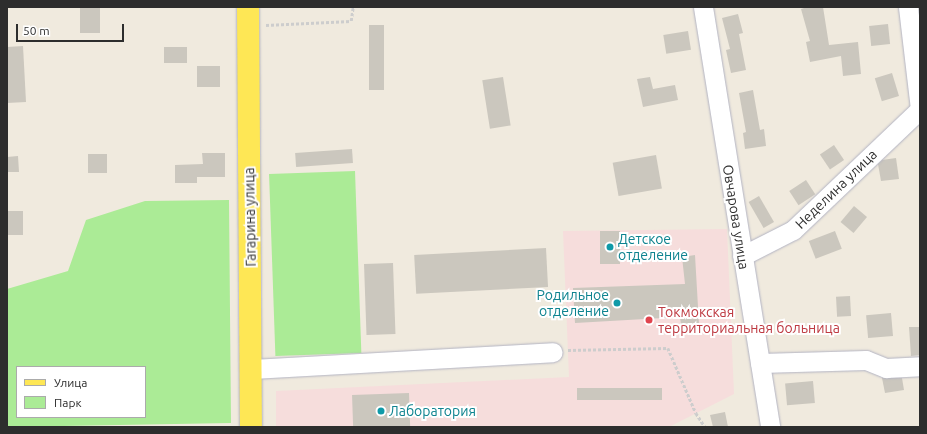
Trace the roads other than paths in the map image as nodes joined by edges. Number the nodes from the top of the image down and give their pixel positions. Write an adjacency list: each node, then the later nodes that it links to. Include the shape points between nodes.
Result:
1 (703, 7): 5 (street, Овчарова улица)
2 (908, 7): 4 (street)
3 (248, 16): 9 (main road, Гагарина улица)
4 (920, 109): 5 (street, Неделина улица, via 793,230)
5 (742, 256): 7 (street, Овчарова улица)
6 (553, 352): 9 (street)
7 (760, 363): 8 (street, via 866,360 886,368); 11 (street, Овчарова улица)
8 (920, 366)
9 (252, 369): 10 (main road, Гагарина улица)
10 (251, 427)
11 (770, 427)

